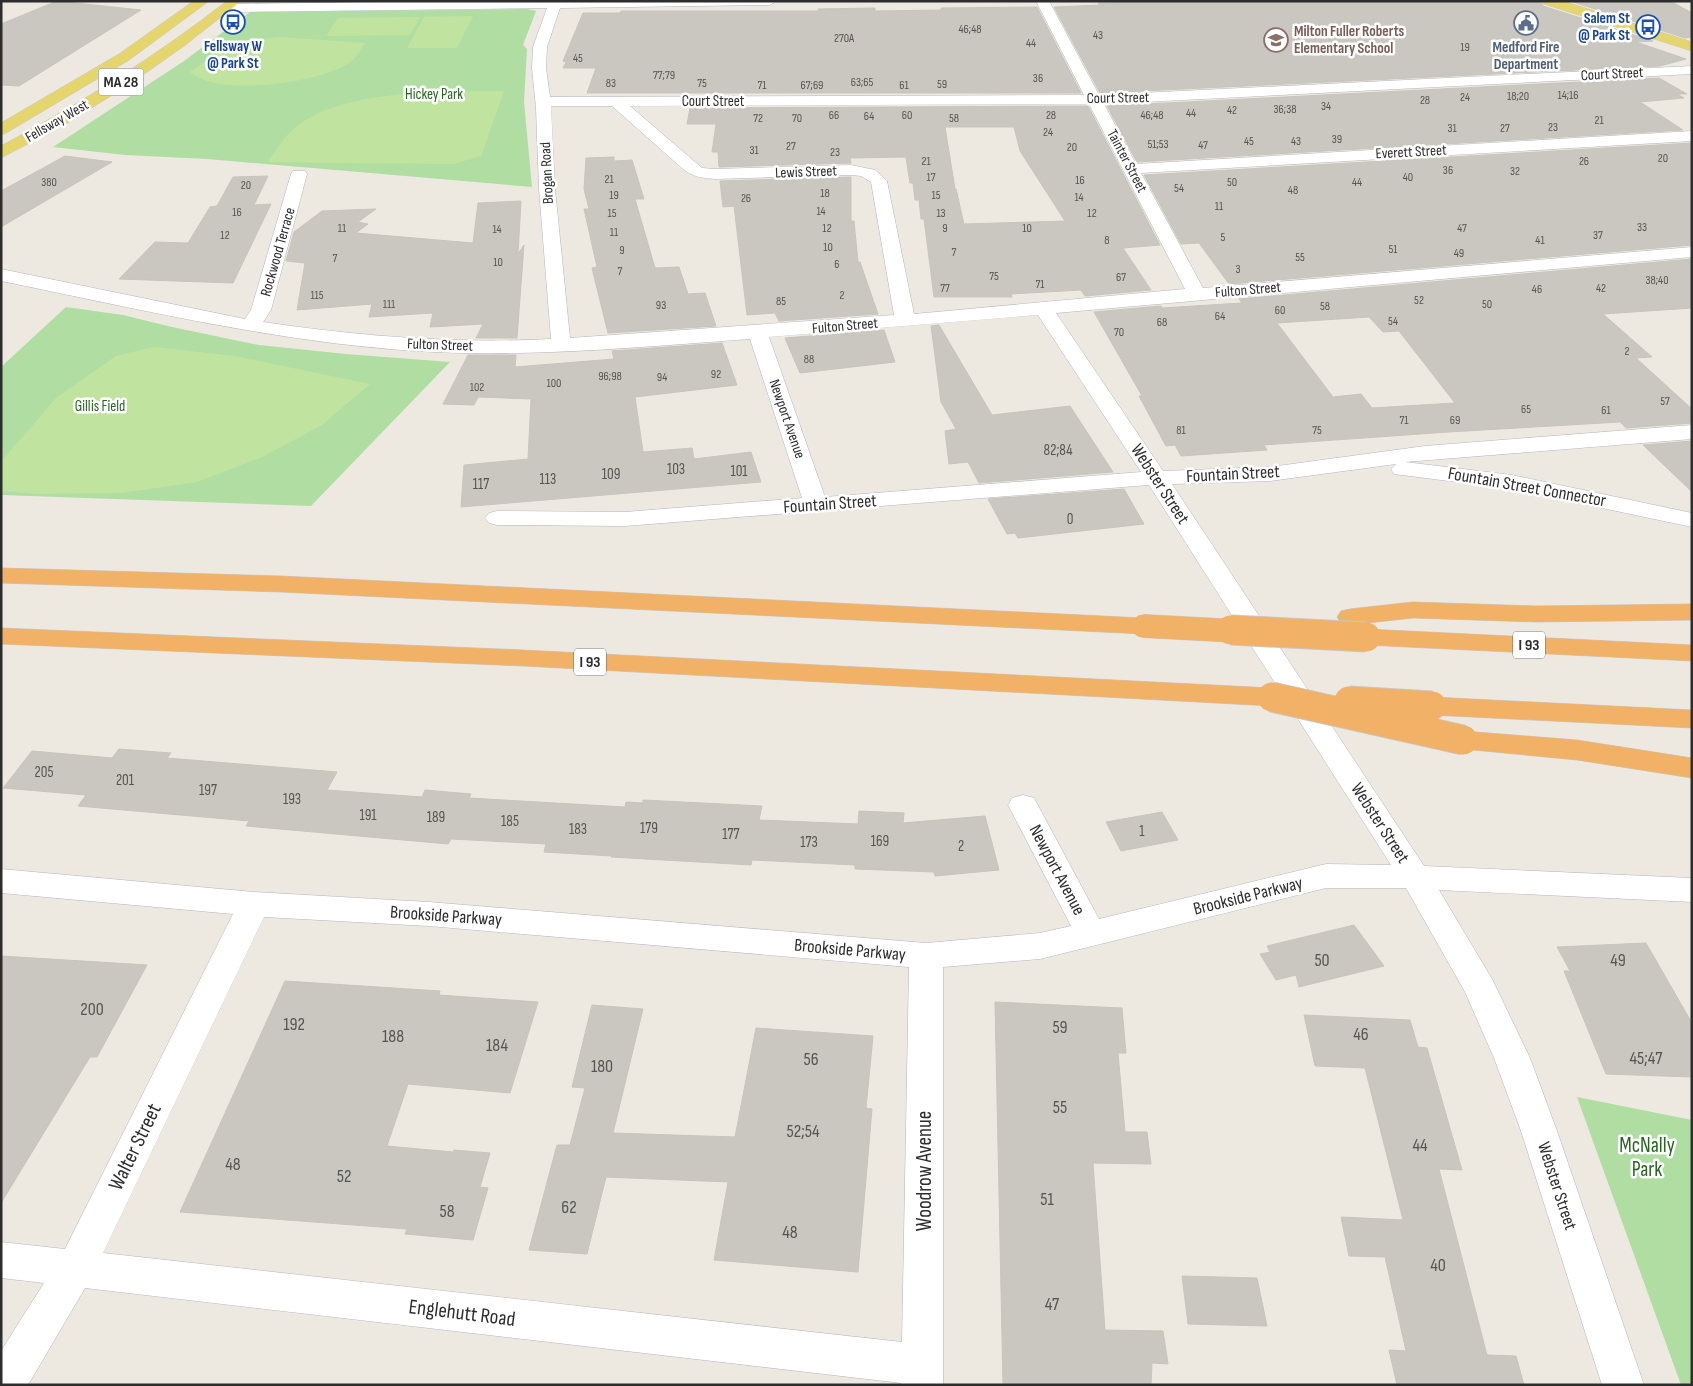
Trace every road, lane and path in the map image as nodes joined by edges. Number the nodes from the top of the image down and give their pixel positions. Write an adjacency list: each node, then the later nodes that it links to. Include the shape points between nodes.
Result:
1 (202, 1): 12 (main road, Fellsway West / MA 28, via 124,57)
2 (770, 1): 5 (street)
3 (1042, 1): 9 (street, Tainter Street)
4 (1549, 1): 7 (main road)
5 (555, 3): 6 (street); 11 (street, Brogan Road, via 540,47)
6 (231, 4): 14 (main road, Fellsway West / MA 28, via 138,72)
7 (1692, 47)
8 (1692, 70): 9 (street, Court Street)
9 (1094, 99): 10 (street, Court Street); 15 (street, Tainter Street)
10 (615, 101): 11 (street, Court Street); 21 (street, Lewis Street, via 697,172 859,170 874,176 879,181)
11 (543, 102): 24 (street, Brogan Road)
12 (1, 130)
13 (1692, 136): 15 (street, Everett Street)
14 (1, 153)
15 (1131, 169): 19 (street, Tainter Street)
16 (299, 174): 22 (street, Rockwood Terrace, via 261,310)
17 (1692, 252): 19 (street, Fulton Street)
18 (1, 275): 22 (street, Fulton Street)
19 (1197, 295): 20 (street, Fulton Street)
20 (1044, 309): 21 (street, Fulton Street); 27 (street, Webster Street)
21 (905, 320): 23 (street, Fulton Street)
22 (250, 326): 24 (street, Fulton Street, via 348,340 443,346)
23 (758, 333): 24 (street, Fulton Street); 28 (street, Newport Avenue)
24 (561, 344)
25 (1692, 432): 26 (street, Fountain Street, via 1425,453)
26 (1270, 474): 27 (street, Fountain Street); 30 (street, Fountain Street Connector, via 1367,468 1457,472 1530,483)
27 (1156, 478): 28 (street, Fountain Street); 40 (street, Webster Street)
28 (816, 505): 29 (street, Fountain Street, via 625,519)
29 (497, 518)
30 (1692, 520)
31 (1, 575): 33 (highway, I 93, bridge, via 310,586 1229,630)
32 (1692, 612): 33 (highway, via 1547,614 1413,610)
33 (1358, 627): 35 (highway, I 93)
34 (1, 636): 36 (highway, I 93, via 523,658)
35 (1692, 653)
36 (1272, 698): 37 (highway, I 93, bridge); 38 (highway, bridge, via 1463,740 1577,750)
37 (1692, 719)
38 (1692, 768)
39 (1023, 805): 44 (street, Newport Avenue)
40 (1415, 877): 42 (street, Brookside Parkway); 44 (street, Brookside Parkway, via 1326,876); 50 (street, Webster Street, via 1480,988 1512,1058)
41 (1, 881): 43 (street, Brookside Parkway)
42 (1692, 890)
43 (254, 904): 45 (street, Brookside Parkway, via 428,914); 47 (street, Walter Street)
44 (1091, 934): 45 (street, Brookside Parkway, via 1040,946)
45 (926, 956): 48 (street, Woodrow Avenue)
46 (1, 1260): 47 (street, Englehutt Road)
47 (75, 1269): 48 (street, Englehutt Road); 49 (street, Walter Street)
48 (922, 1375)
49 (4, 1385)
50 (1623, 1385)

